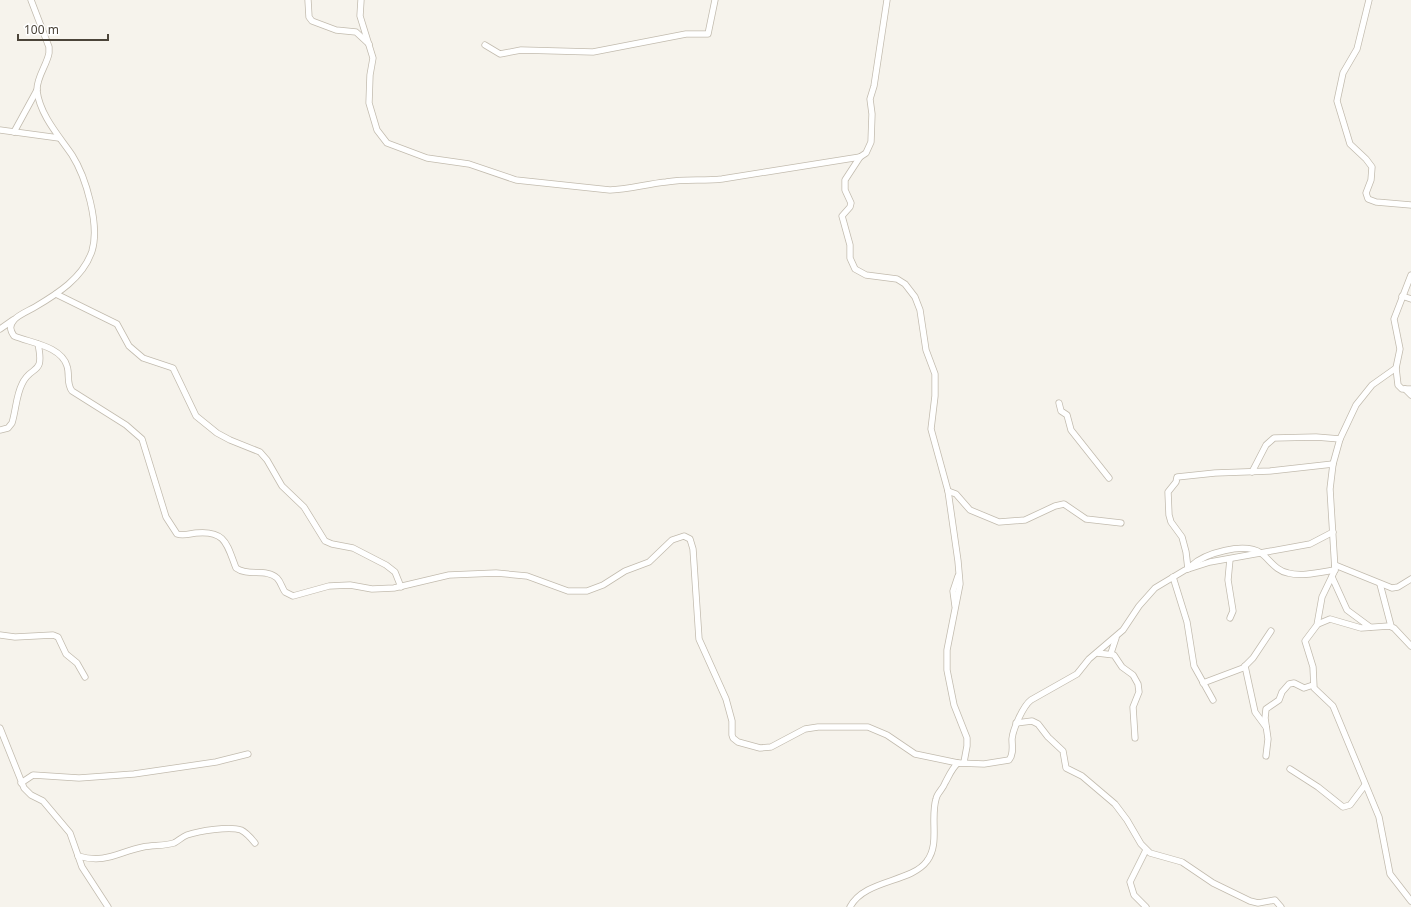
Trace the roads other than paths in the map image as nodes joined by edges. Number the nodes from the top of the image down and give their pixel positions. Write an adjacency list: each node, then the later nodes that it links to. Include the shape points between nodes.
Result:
1 (31, 0): 9 (street, via 49,47)
2 (308, 0): 7 (street, via 309,16 312,21 336,30 356,32)
3 (361, 0): 7 (street, via 360,16)
4 (715, 0): 8 (street, via 708,34 690,33 593,52 521,50 500,54)
5 (887, 0): 13 (street, via 870,99 871,142 866,153)
6 (1369, 0): 14 (street, via 1357,49 1347,64 1340,82 1338,109 1350,144 1372,167 1366,193 1368,199)
7 (369, 44): 13 (street, via 373,58 369,103 377,130 387,143 427,158 469,164 516,180 621,190 666,182 722,179)
8 (485, 45)
9 (37, 90): 11 (street); 12 (street, via 47,117)
10 (0, 130): 11 (street)
11 (14, 132): 12 (street)
12 (59, 138): 16 (street, via 78,166 85,186 94,217 94,240 92,251 80,272)
13 (860, 157): 31 (street, via 849,172 844,185 851,202 842,216 850,245 852,266 860,273 897,279 906,284 915,297 936,384 932,438)
14 (1411, 205)
15 (1411, 275): 17 (street)
16 (56, 294): 19 (street); 42 (street, via 117,324 129,346 143,358 174,368 196,416 224,436 260,452 282,486 304,507 325,541 353,548 386,565 395,572)
17 (1402, 296): 18 (street); 22 (street, via 1394,319 1400,349)
18 (1411, 299)
19 (15, 319): 20 (street); 21 (street, via 10,327 14,336)
20 (0, 329)
21 (38, 344): 26 (street, via 39,366 22,382 12,423 8,428); 42 (street, via 63,357 68,368 68,384 72,391 132,429 142,439 166,517 177,534 208,533 223,539 229,546 236,568 243,572 272,575 288,595 342,585 372,589)
22 (1396, 368): 23 (street, via 1400,388); 27 (street, via 1372,385 1356,405)
23 (1408, 389): 24 (street)
24 (1411, 395)
25 (1059, 403): 30 (street, via 1061,411 1067,415 1071,430)
26 (0, 430)
27 (1340, 439): 28 (street); 29 (street, via 1274,438 1266,445)
28 (1333, 464): 29 (street); 33 (street, via 1330,489)
29 (1252, 472): 37 (street, via 1177,477 1168,492 1169,515 1182,537)
30 (1109, 478)
31 (948, 491): 32 (street, via 956,494 970,510 999,522 1025,520 1064,504 1086,519); 64 (street, via 959,569 959,591 947,650 947,670 954,705 967,738)
32 (1121, 523)
33 (1333, 532): 34 (street, via 1310,544); 36 (street)
34 (1262, 554): 35 (street); 36 (street, via 1288,573); 37 (street, via 1242,549 1215,553 1194,563)
35 (1230, 559): 37 (street); 43 (street, via 1228,580 1233,610)
36 (1335, 568): 39 (street); 41 (street)
37 (1188, 569): 38 (street)
38 (1173, 577): 49 (street, via 1151,592); 55 (street, via 1187,622 1194,666)
39 (1332, 577): 44 (street, via 1322,597); 46 (street, via 1347,610)
40 (1411, 579): 41 (street, via 1395,588)
41 (1380, 584): 45 (street)
42 (401, 587): 64 (street, via 440,576 496,573 527,576 568,590 587,591 603,585 625,570 648,562 672,540 688,537 692,543 695,564 699,639 726,700 732,721 733,738 738,742 760,748 771,747 805,729 868,727 887,735 915,754)
43 (1230, 618)
44 (1318, 624): 46 (street, via 1330,619 1358,628); 56 (street, via 1305,641 1313,667)
45 (1391, 626): 46 (street); 50 (street)
46 (1370, 627)
47 (1271, 631): 53 (street)
48 (0, 635): 54 (street, via 58,637 66,654 77,663)
49 (1116, 636): 51 (street); 52 (street)
50 (1411, 646)
51 (1096, 653): 52 (street); 58 (street, via 1074,676 1028,702)
52 (1111, 653): 61 (street, via 1133,675 1138,684 1139,692 1133,707)
53 (1245, 666): 55 (street); 59 (street, via 1255,712)
54 (85, 677)
55 (1203, 684): 57 (street)
56 (1313, 685): 59 (street, via 1304,688 1292,683 1288,685 1278,700 1266,710); 67 (street, via 1317,693 1333,706)
57 (1213, 700)
58 (1016, 723): 64 (street, via 1012,756 1009,760 984,764); 69 (street, via 1038,724 1063,751 1066,768 1082,776 1115,804)
59 (1266, 727): 63 (street)
60 (0, 728): 66 (street)
61 (1135, 738)
62 (248, 754): 66 (street, via 216,762 134,774 79,778 33,775)
63 (1266, 756)
64 (961, 763): 73 (street, via 954,767 936,797 932,853 927,861 922,867 861,894)
65 (1290, 769): 67 (street, via 1343,807 1350,805)
66 (21, 783): 70 (street, via 31,795 44,801 60,819 73,838)
67 (1366, 785): 71 (street, via 1379,817 1390,874)
68 (254, 843): 70 (street, via 243,831 214,830 196,832 171,843 144,847 109,858 91,860)
69 (1146, 850): 74 (street, via 1130,882 1134,895); 75 (street, via 1154,856 1182,862 1213,883 1250,902 1275,900)
70 (78, 856): 72 (street, via 82,867)
71 (1411, 901)
72 (108, 907)
73 (850, 907)
74 (1146, 907)
75 (1281, 907)

